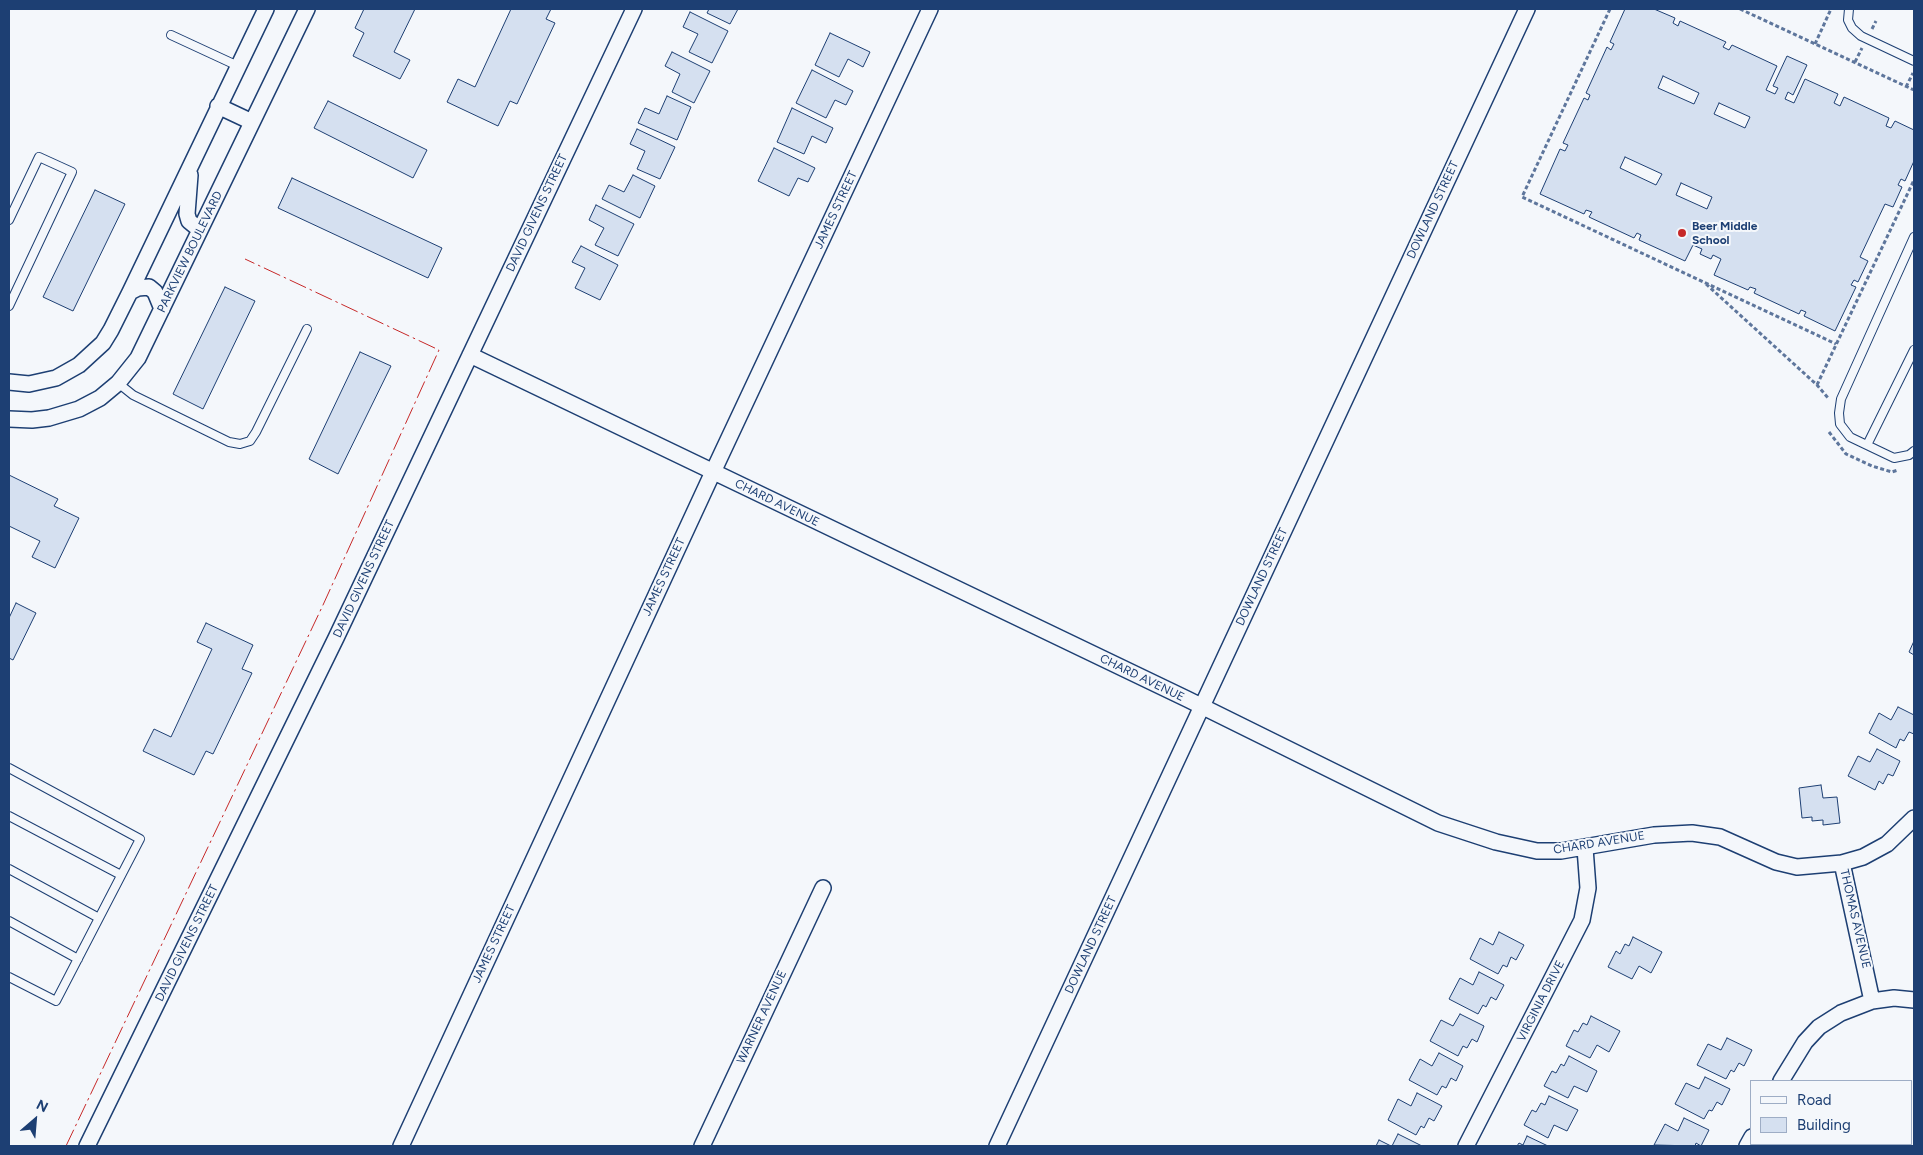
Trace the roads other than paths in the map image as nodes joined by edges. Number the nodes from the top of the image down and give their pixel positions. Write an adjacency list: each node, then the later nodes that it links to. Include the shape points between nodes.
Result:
1 (266, 9): 9 (street)
2 (307, 9): 11 (street, PARKVIEW BOULEVARD)
3 (634, 9): 21 (street, DAVID GIVENS STREET)
4 (930, 9): 27 (street, JAMES STREET)
5 (1527, 9): 28 (street, DOWLAND STREET)
6 (1849, 9): 8 (lane, via 1848,20 1861,36)
7 (171, 35): 9 (lane)
8 (1914, 61)
9 (238, 66): 10 (street)
10 (218, 106): 11 (street); 12 (street)
11 (252, 122): 14 (street, PARKVIEW BOULEVARD)
12 (191, 163): 14 (street, via 186,214 189,222); 16 (street)
13 (9, 220): 17 (lane, via 39,157 72,172)
14 (200, 230): 18 (street, PARKVIEW BOULEVARD)
15 (1914, 237): 25 (lane, via 1841,399 1840,424 1850,437)
16 (130, 292): 18 (street, via 149,287 156,292); 22 (street, via 103,343 79,366 43,382)
17 (9, 306)
18 (162, 310): 23 (street, PARKVIEW BOULEVARD, via 138,358)
19 (307, 329): 23 (lane, via 256,432 250,441 240,444 229,442 134,395)
20 (1914, 350): 25 (lane)
21 (470, 355): 27 (street, CHARD AVENUE); 44 (street, DAVID GIVENS STREET, via 336,638)
22 (9, 382)
23 (118, 383): 24 (street, PARKVIEW BOULEVARD, via 100,398 66,414 32,420)
24 (9, 419)
25 (1867, 445): 26 (lane, via 1894,458)
26 (1914, 451)
27 (712, 472): 28 (street, CHARD AVENUE); 45 (street, JAMES STREET)
28 (1202, 707): 32 (street, CHARD AVENUE, via 1438,823 1537,851); 47 (street, DOWLAND STREET)
29 (9, 768): 35 (lane, via 140,839)
30 (9, 816): 35 (lane)
31 (1914, 818): 33 (street, THOMAS AVENUE, via 1875,852)
32 (1585, 848): 33 (street, CHARD AVENUE, via 1654,835 1692,833 1720,837 1776,862 1798,867); 48 (street, VIRGINIA DRIVE, via 1588,888 1582,920)
33 (1842, 863): 42 (street, THOMAS AVENUE)
34 (9, 869): 37 (lane)
35 (121, 876): 37 (lane)
36 (823, 888): 46 (street, WARNER AVENUE)
37 (99, 918): 39 (lane)
38 (9, 921): 39 (lane)
39 (78, 959): 40 (lane, via 56,1001)
40 (9, 977)
41 (1914, 1000): 42 (street)
42 (1872, 1001): 43 (street, via 1841,1013 1819,1027 1798,1051)
43 (1782, 1080)
44 (87, 1146)
45 (401, 1146)
46 (702, 1146)
47 (998, 1146)
48 (1466, 1146)

